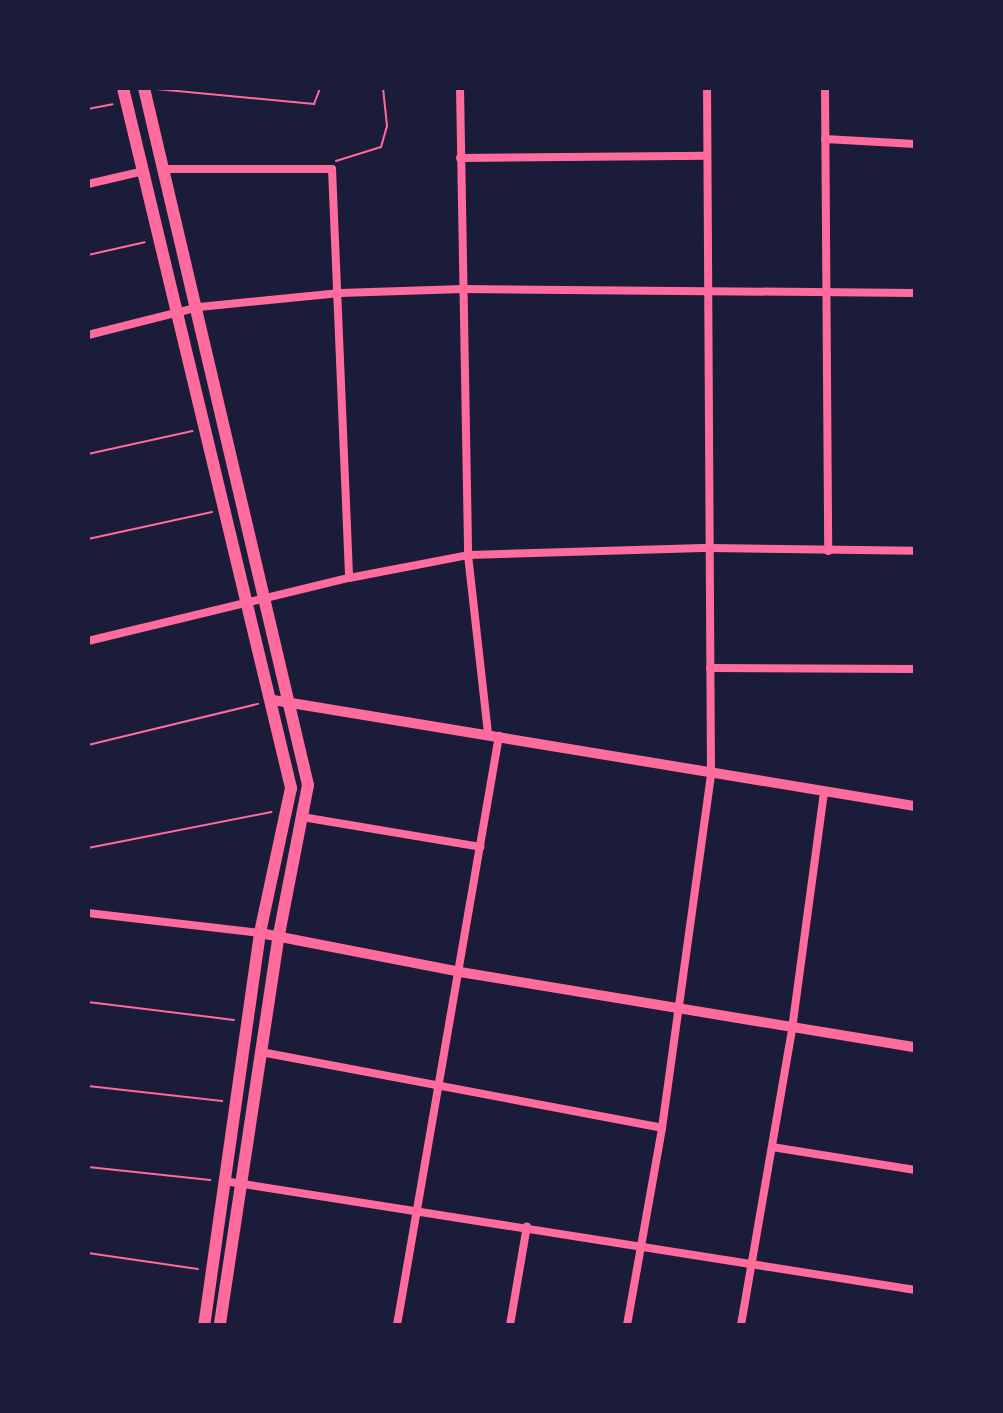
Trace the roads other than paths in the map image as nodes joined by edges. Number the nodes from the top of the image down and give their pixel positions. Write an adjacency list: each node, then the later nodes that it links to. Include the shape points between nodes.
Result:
1 (144, 88): 10 (main road)
2 (460, 88): 9 (street)
3 (707, 88): 8 (street)
4 (825, 88): 6 (street)
5 (124, 94): 11 (main road)
6 (825, 139): 7 (street); 16 (street)
7 (915, 144)
8 (707, 156): 9 (street); 14 (street)
9 (460, 158): 13 (street)
10 (163, 169): 15 (street, via 332,169); 18 (main road)
11 (144, 171): 12 (street); 19 (main road)
12 (88, 184)
13 (463, 289): 14 (street); 15 (street); 24 (street)
14 (709, 290): 16 (street); 21 (street)
15 (340, 293): 18 (street); 25 (street)
16 (826, 293): 17 (street); 22 (street)
17 (915, 293)
18 (199, 307): 19 (street); 26 (main road)
19 (178, 311): 20 (street); 27 (main road)
20 (88, 335)
21 (711, 548): 22 (street); 24 (street); 29 (street)
22 (828, 551): 23 (street)
23 (915, 551)
24 (468, 555): 25 (street); 33 (street)
25 (349, 578): 26 (street)
26 (266, 599): 27 (street); 32 (main road)
27 (250, 603): 28 (street); 31 (main road)
28 (88, 641)
29 (710, 668): 30 (street); 34 (street)
30 (915, 669)
31 (273, 700): 32 (street); 40 (main road, via 289,768 286,809)
32 (290, 700): 33 (street); 37 (main road, via 308,785)
33 (493, 734): 34 (street); 38 (street)
34 (711, 774): 35 (street); 43 (street)
35 (824, 792): 36 (street); 44 (street)
36 (915, 806)
37 (302, 817): 38 (street); 41 (main road)
38 (481, 847): 42 (street)
39 (88, 913): 40 (street)
40 (260, 933): 41 (street); 51 (main road)
41 (278, 940): 42 (street); 46 (main road)
42 (460, 972): 43 (street); 47 (street)
43 (679, 1009): 44 (street); 48 (street)
44 (792, 1029): 45 (street); 49 (street)
45 (915, 1047)
46 (261, 1052): 47 (street); 52 (main road)
47 (442, 1087): 48 (street); 53 (street)
48 (662, 1128): 55 (street)
49 (772, 1147): 50 (street); 56 (street)
50 (915, 1170)
51 (224, 1181): 52 (street); 58 (main road)
52 (240, 1182): 53 (street); 59 (main road)
53 (419, 1209): 54 (street); 60 (street)
54 (527, 1226): 55 (street); 61 (street)
55 (641, 1245): 56 (street); 62 (street)
56 (751, 1263): 57 (street); 63 (street)
57 (915, 1290)
58 (204, 1325)
59 (220, 1325)
60 (397, 1325)
61 (510, 1325)
62 (627, 1325)
63 (741, 1325)

